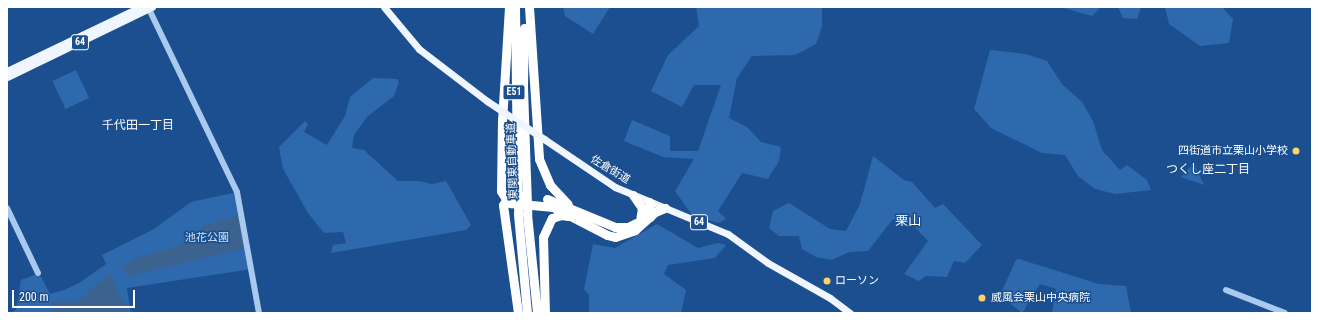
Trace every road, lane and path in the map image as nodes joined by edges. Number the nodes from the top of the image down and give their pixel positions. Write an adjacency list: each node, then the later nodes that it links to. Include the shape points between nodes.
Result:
1 (140, 7): 8 (main road, 64)
2 (384, 7): 10 (main road, 佐倉街道 / 64, bridge, via 424,53 487,101 607,183)
3 (509, 7): 11 (highway, via 501,191)
4 (515, 7): 15 (highway, 東関東自動車道 / E51, bridge, via 516,177)
5 (525, 7): 15 (highway, 東関東自動車道 / E51, bridge, via 523,88 526,176)
6 (529, 7): 14 (highway, via 539,159 550,185)
7 (150, 8): 9 (main road, 64); 19 (street, via 237,192)
8 (7, 71)
9 (7, 77)
10 (633, 195): 13 (main road, 佐倉街道 / 64); 16 (highway, via 642,208)
11 (506, 199): 14 (highway, via 509,195 543,198); 20 (highway, via 503,205)
12 (7, 208): 17 (street)
13 (654, 209): 14 (highway, via 635,230 614,237); 16 (highway); 24 (main road, 佐倉街道 / 64, via 728,234 768,263 830,298)
14 (574, 213): 16 (highway, via 615,227 628,227); 23 (highway, via 552,218 544,230 542,252)
15 (523, 214): 21 (highway, 東関東自動車道 / E51); 22 (highway, 東関東自動車道 / E51)
16 (640, 220)
17 (38, 273)
18 (1226, 290): 25 (street)
19 (259, 313)
20 (518, 313)
21 (527, 313)
22 (537, 313)
23 (545, 313)
24 (850, 313)
25 (1285, 313)

